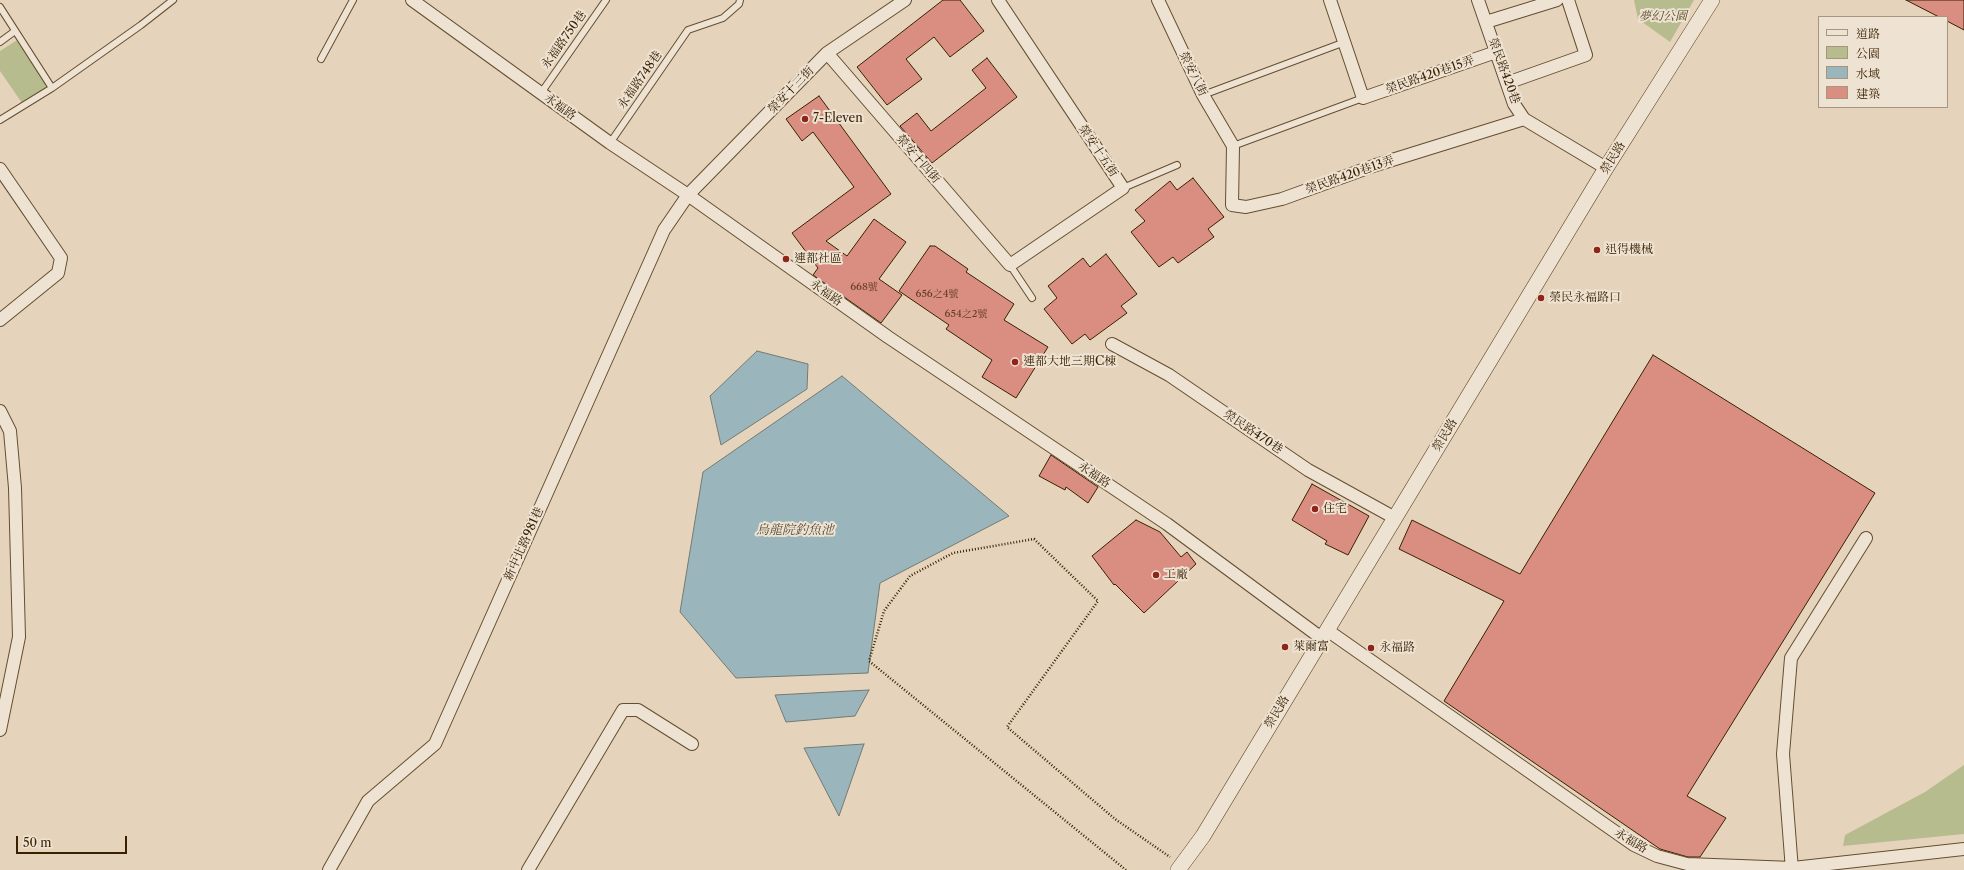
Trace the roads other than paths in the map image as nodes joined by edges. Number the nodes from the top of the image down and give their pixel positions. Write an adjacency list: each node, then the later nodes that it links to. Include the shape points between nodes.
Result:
1 (173, 0): 23 (lane)
2 (353, 0): 21 (lane)
3 (412, 0): 24 (street, 永福路)
4 (606, 0): 24 (lane, 永福路750巷)
5 (740, 0): 29 (lane, 永福路748巷, via 739,4 723,18 688,30)
6 (905, 0): 20 (street, 榮安十三街)
7 (998, 0): 34 (street, 榮安十五街)
8 (1158, 0): 25 (street, 榮安八街)
9 (1330, 0): 18 (street)
10 (1478, 0): 15 (street, 榮民路420巷)
11 (1557, 0): 15 (street)
12 (1568, 0): 22 (street, via 1586,55)
13 (1712, 0): 32 (street, 榮民路)
14 (0, 7): 16 (lane)
15 (1486, 22): 19 (street, 榮民路420巷)
16 (15, 31): 17 (lane); 23 (lane)
17 (0, 42)
18 (1345, 42): 25 (lane); 26 (street)
19 (1496, 52): 22 (street, 榮民路420巷); 26 (street, 榮民路420巷15弄)
20 (827, 53): 35 (street, 榮安十三街); 36 (street, 榮安十四街)
21 (321, 59)
22 (1507, 83): 27 (street, 榮民路420巷, via 1514,104)
23 (52, 88): 28 (lane)
24 (541, 93): 29 (street, 永福路)
25 (1203, 96): 30 (street, 榮安八街)
26 (1363, 98): 30 (lane)
27 (1524, 119): 30 (street, 榮民路420巷13弄, via 1376,165 1282,199 1246,207 1232,206); 32 (street, 榮民路420巷)
28 (0, 120)
29 (610, 143): 35 (street, 永福路)
30 (1233, 146)
31 (1177, 164): 34 (lane)
32 (1606, 168): 41 (street, 榮民路)
33 (0, 169): 38 (street, via 61,258 58,273)
34 (1123, 188): 36 (street, 榮安十五街)
35 (688, 195): 43 (street, 永福路, via 888,338 1167,524 1320,637); 49 (street, 新中北路981巷, via 664,230 435,744 368,801)
36 (1010, 265): 37 (lane)
37 (1032, 298)
38 (0, 320)
39 (1112, 344): 41 (street, 榮民路470巷, via 1169,375 1308,470)
40 (0, 411): 44 (street, via 10,431 19,637)
41 (1395, 518): 43 (street, 榮民路)
42 (1866, 538): 48 (street, via 1791,658 1782,754)
43 (1327, 630): 47 (street, 榮民路, via 1203,836); 48 (street, 永福路, via 1634,845 1656,856 1687,864)
44 (0, 730)
45 (692, 744): 50 (street, via 638,710 623,710)
46 (1964, 849): 48 (street, 永福路)
47 (1177, 866)
48 (1792, 869)
49 (329, 870)
50 (528, 870)

